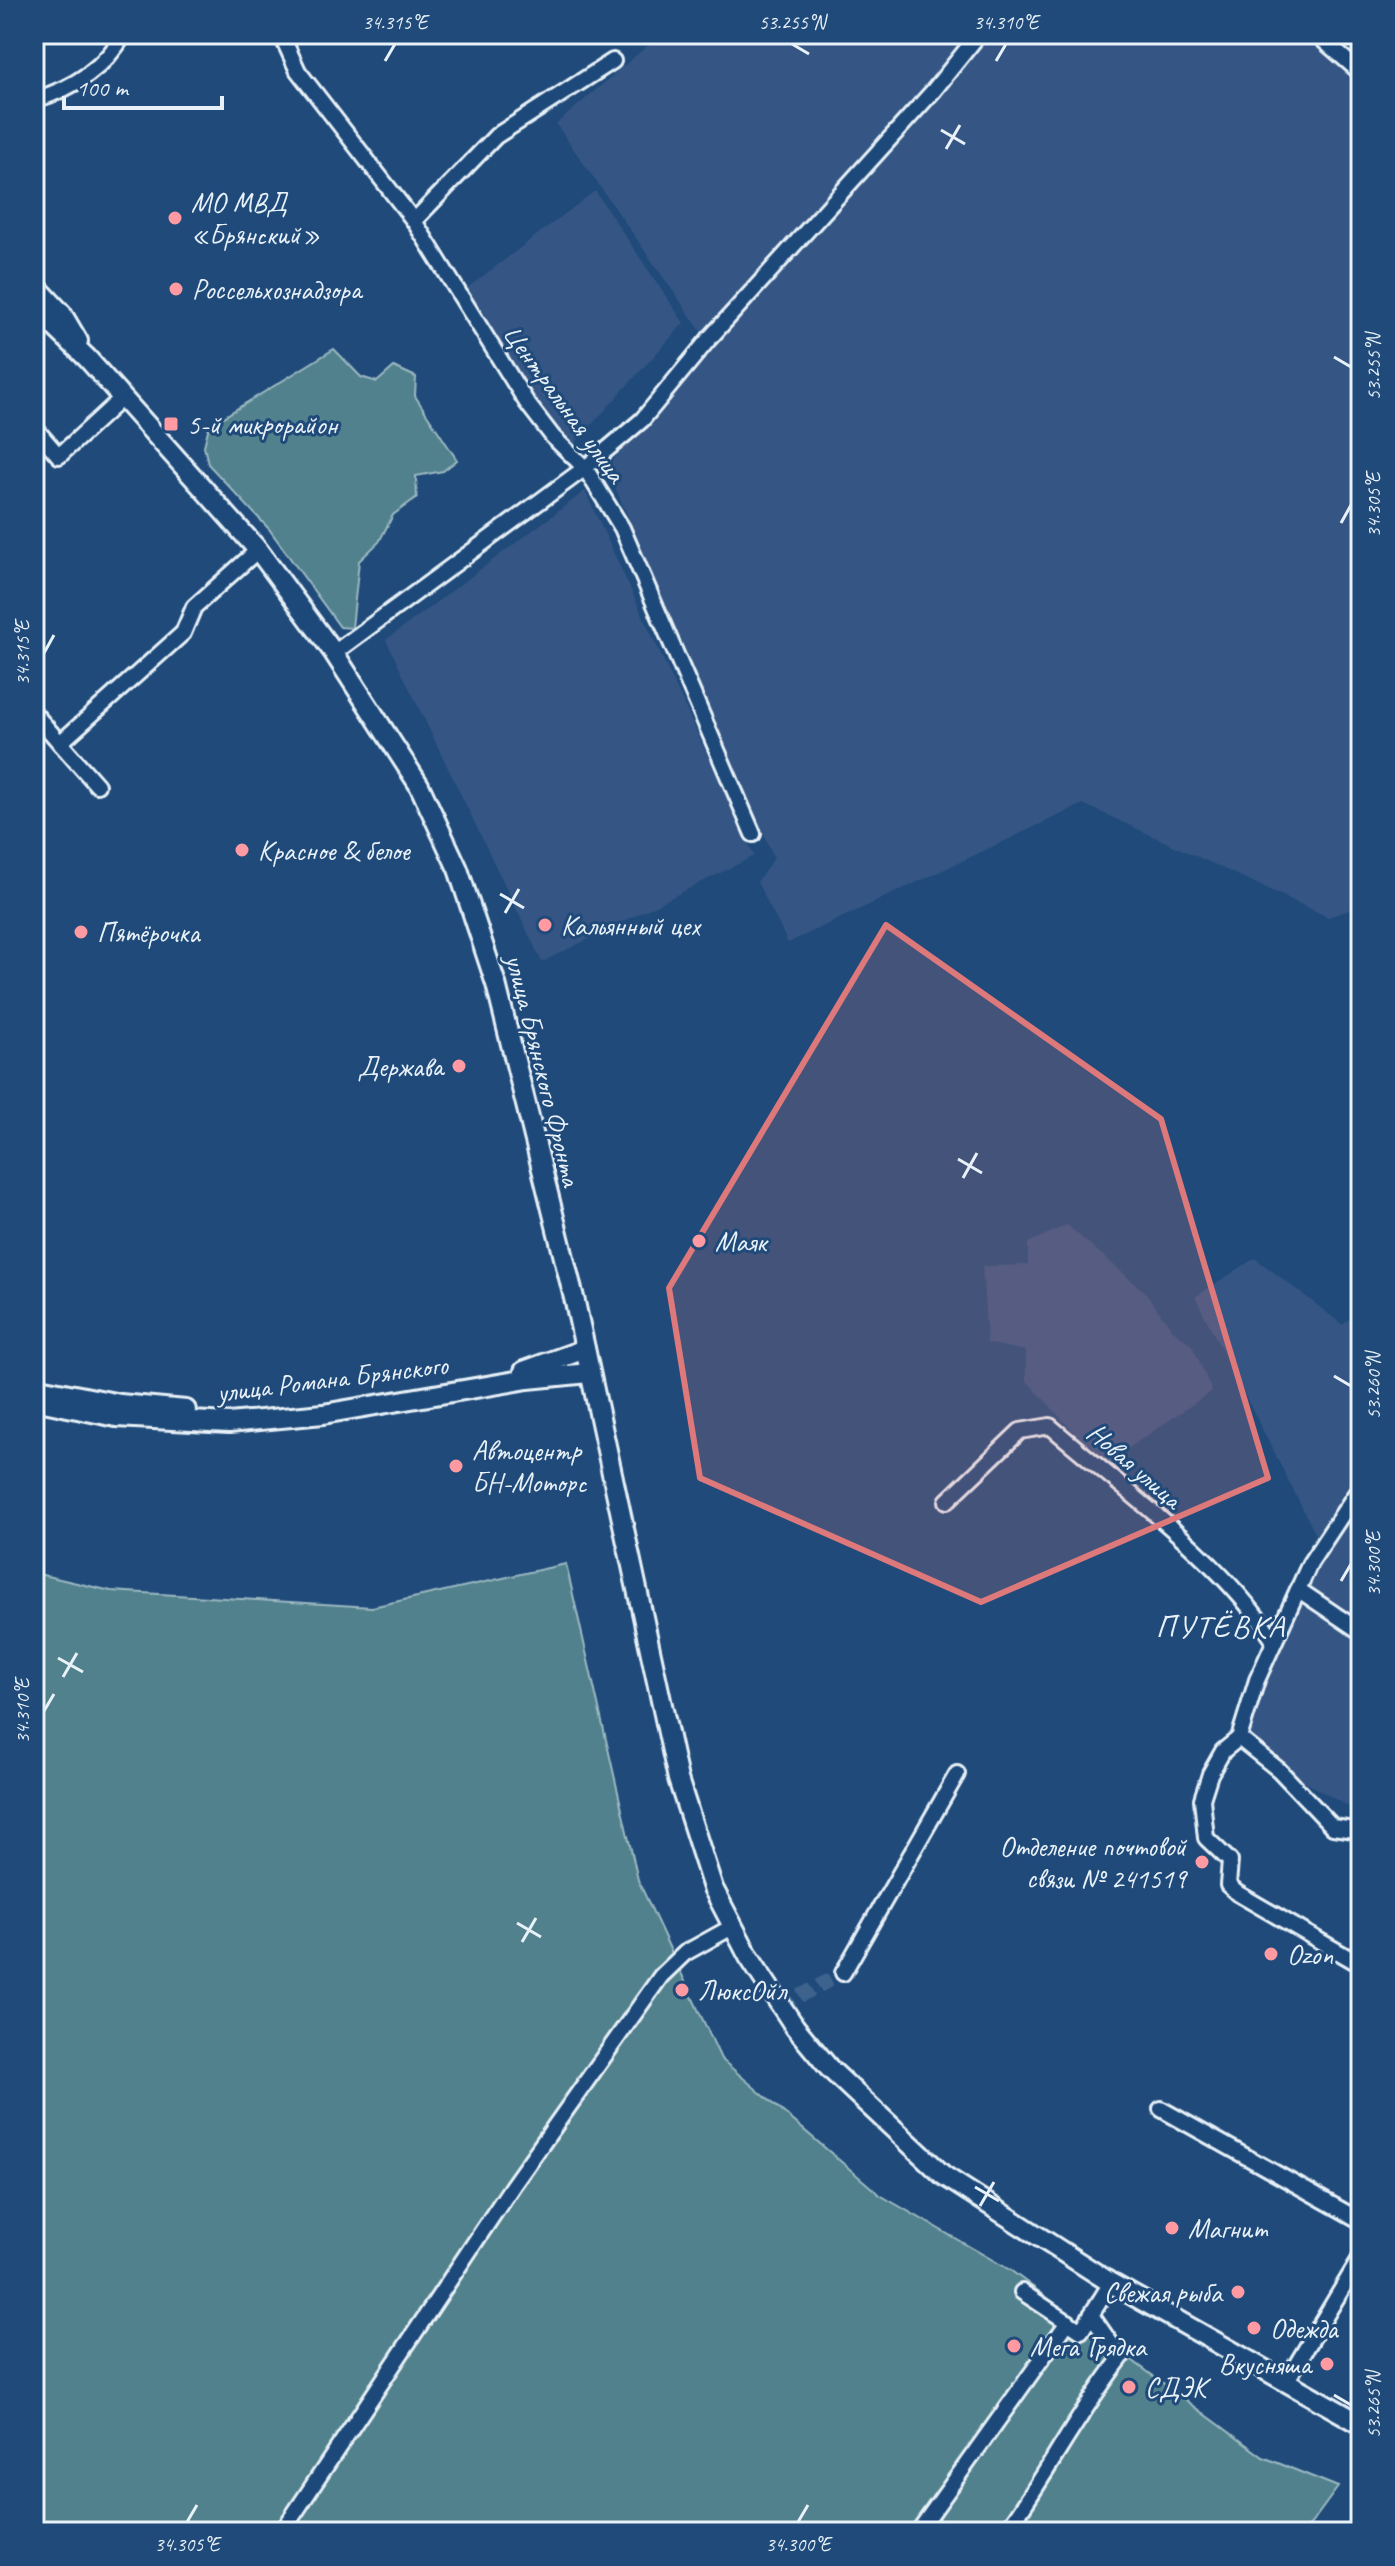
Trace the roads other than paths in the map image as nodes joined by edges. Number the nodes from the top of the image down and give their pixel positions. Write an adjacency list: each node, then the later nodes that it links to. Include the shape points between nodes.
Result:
1 (124, 34): 7 (street, via 98,67 69,89)
2 (281, 34): 8 (street, Центральная улица, via 298,71)
3 (979, 34): 14 (street, via 642,420)
4 (1316, 34): 6 (street)
5 (613, 61): 8 (street, via 496,136)
6 (1361, 73)
7 (34, 100)
8 (414, 221): 14 (street, Центральная улица, via 527,403)
9 (34, 284): 11 (main road, улица Брянского Фронта, via 62,314)
10 (34, 307): 11 (main road, улица Брянского Фронта)
11 (87, 358): 12 (main road, улица Брянского Фронта)
12 (123, 397): 13 (street, via 59,456); 15 (main road, улица Брянского Фронта)
13 (34, 427)
14 (585, 468): 16 (street); 20 (street, Центральная улица, via 622,528)
15 (258, 550): 16 (main road, улица Брянского Фронта); 18 (street, via 194,607 183,633)
16 (334, 653): 21 (main road, улица Брянского Фронта, via 419,785 464,887 496,984)
17 (34, 713): 18 (street)
18 (60, 743): 19 (street)
19 (97, 785)
20 (753, 834)
21 (585, 1349): 22 (main road, улица Брянского Фронта); 23 (main road, улица Романа Брянского, via 535,1369 267,1412 120,1404)
22 (589, 1373): 24 (main road, улица Романа Брянского, via 323,1414 229,1423 116,1417); 35 (main road, улица Брянского Фронта, via 660,1713 695,1837)
23 (34, 1387)
24 (34, 1400)
25 (1361, 1486): 27 (street, via 1310,1563)
26 (947, 1501): 29 (street, Новая улица, via 1020,1431 1050,1426 1218,1572)
27 (1299, 1590): 28 (street); 30 (street)
28 (1290, 1609): 29 (street, via 1279,1615); 31 (street)
29 (1254, 1610): 31 (street, Новая улица)
30 (1361, 1632)
31 (1274, 1641): 32 (street)
32 (1239, 1738): 34 (street, via 1279,1770 1333,1827); 36 (street, via 1215,1761 1202,1799 1206,1838 1230,1861 1228,1885)
33 (957, 1774): 37 (street)
34 (1361, 1831)
35 (732, 1927): 41 (main road, улица Брянского Фронта, via 795,2027 873,2113 943,2175); 47 (street, via 685,1953 661,1976 513,2185)
36 (1361, 1965)
37 (843, 1973)
38 (1161, 2109): 39 (street)
39 (1361, 2221)
40 (1361, 2257): 45 (street)
41 (1111, 2283): 43 (street); 45 (main road, улица Брянского Фронта)
42 (1022, 2292): 44 (street)
43 (1091, 2315): 44 (street, via 1081,2331); 49 (street, via 1121,2358)
44 (1068, 2322): 48 (street)
45 (1286, 2382): 46 (main road, улица Брянского Фронта)
46 (1361, 2424)
47 (282, 2532)
48 (918, 2532)
49 (1006, 2532)

